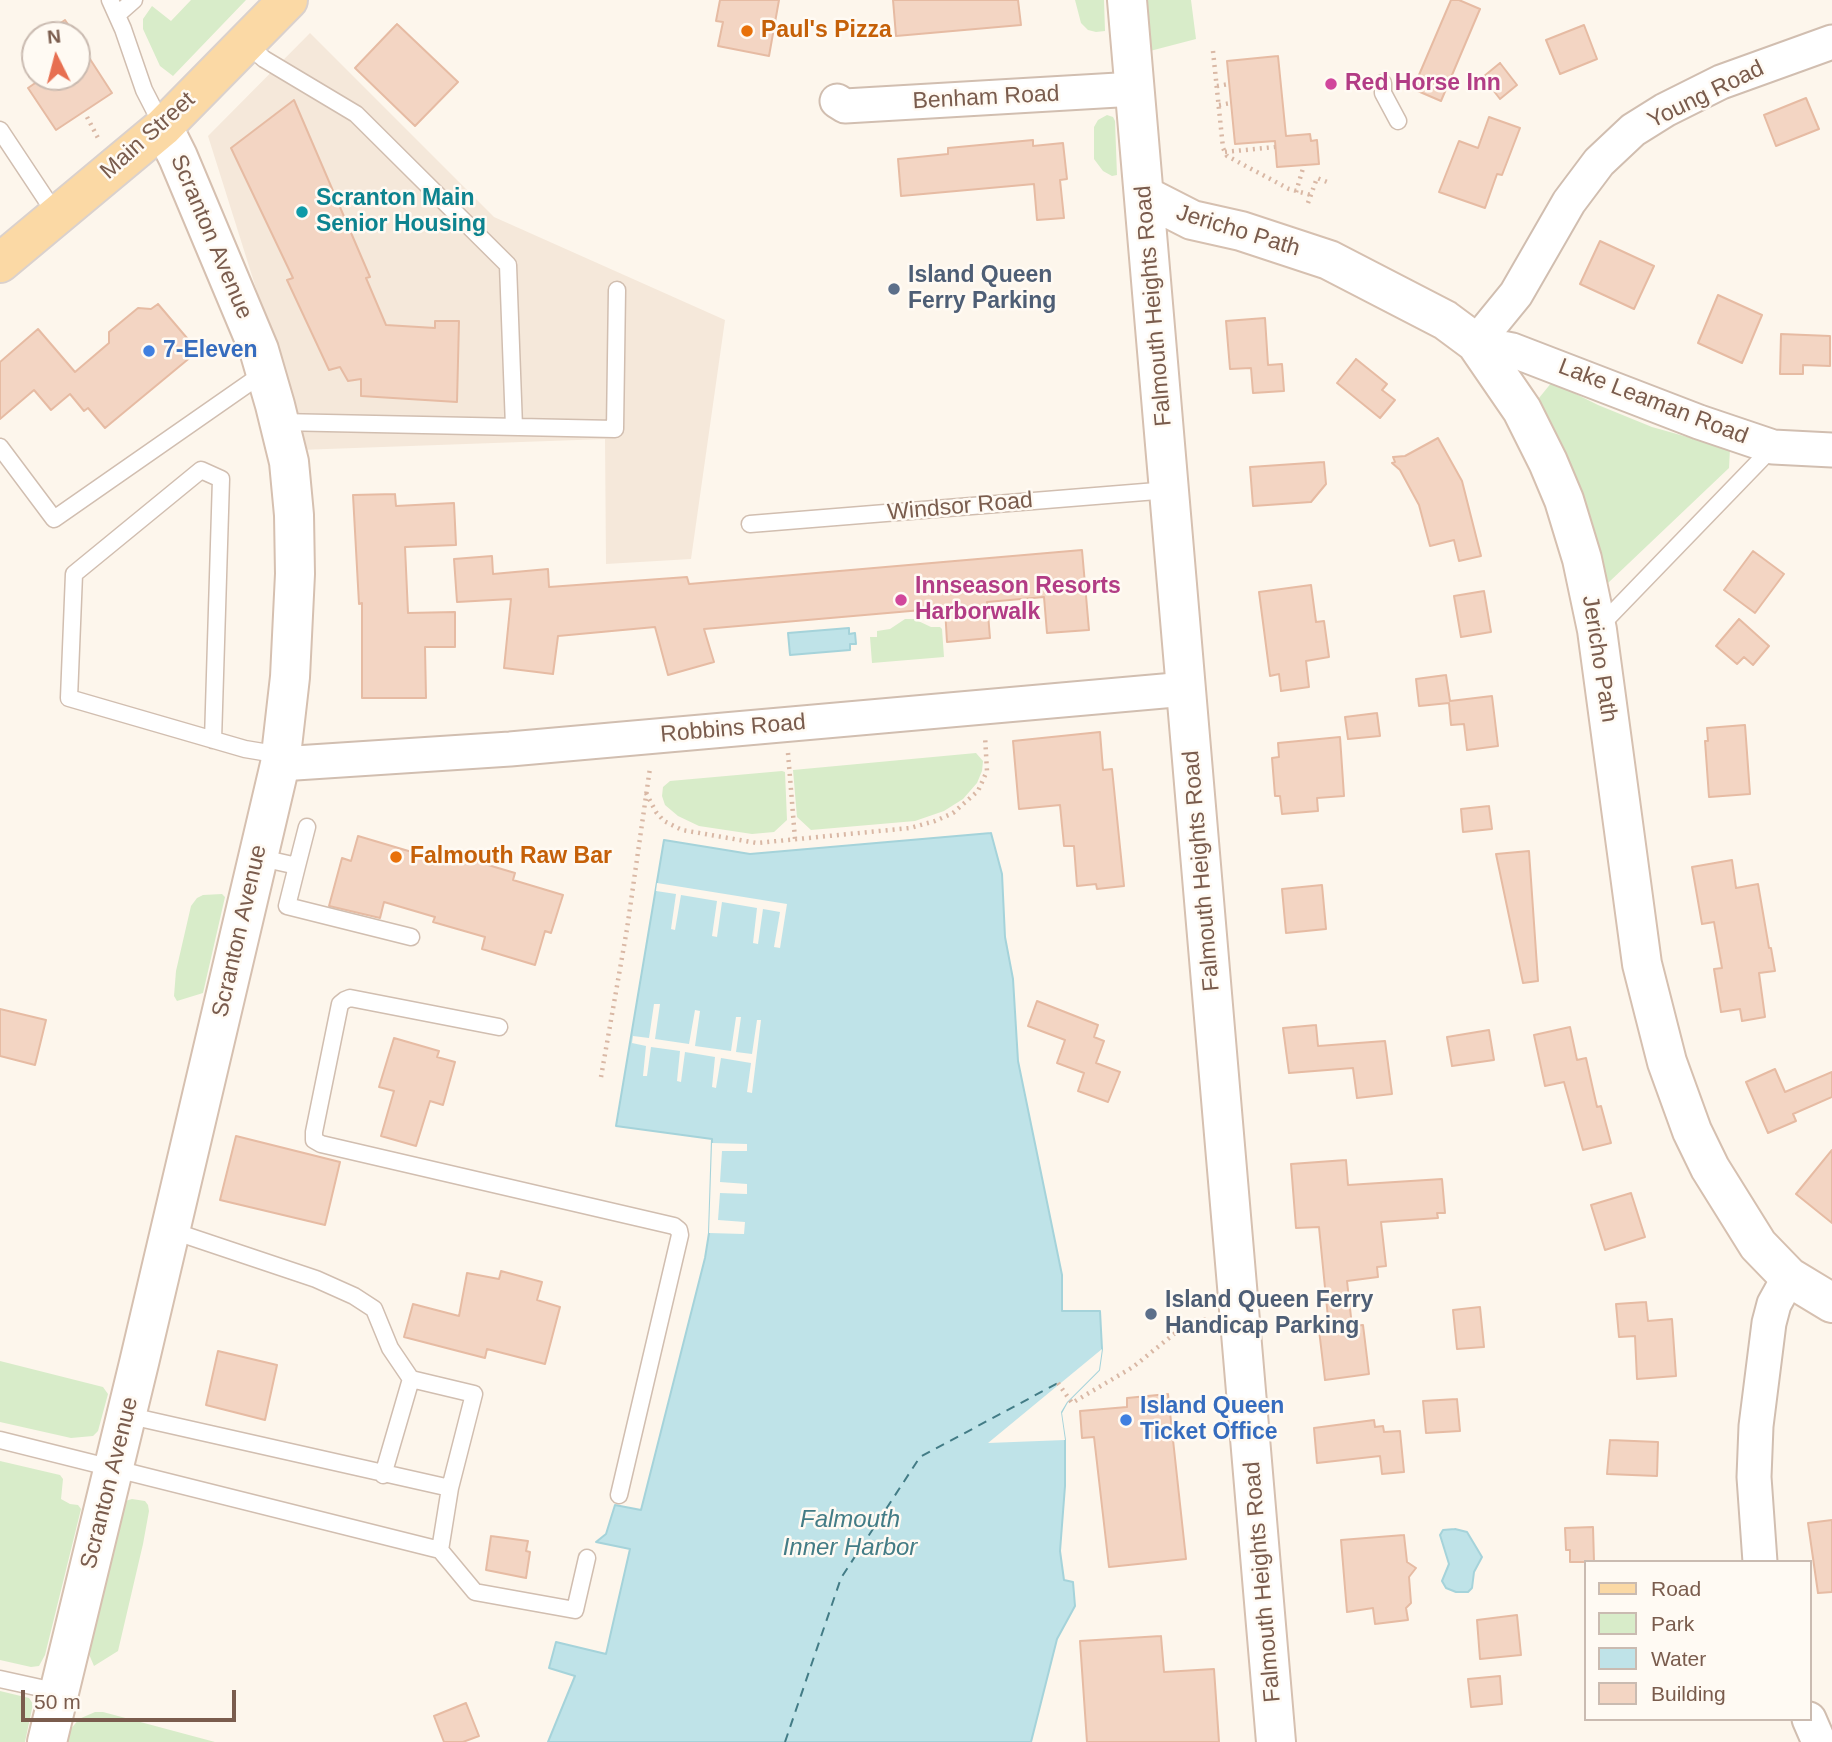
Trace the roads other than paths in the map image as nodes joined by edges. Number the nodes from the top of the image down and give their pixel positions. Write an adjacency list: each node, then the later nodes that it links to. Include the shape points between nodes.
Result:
1 (134, 0): 4 (lane)
2 (288, 0): 6 (main road, Main Street)
3 (1127, 0): 8 (street, Falmouth Heights Road)
4 (114, 7): 11 (lane, via 144,90)
5 (1832, 42): 17 (street, Young Road, via 1721,82 1633,130 1569,202 1516,294)
6 (246, 43): 11 (main road, Main Street); 20 (lane, via 264,59 356,114 508,265)
7 (1383, 83): 10 (lane, via 1383,93)
8 (1135, 89): 9 (street, Benham Road, via 845,106); 13 (street, Falmouth Heights Road)
9 (837, 101)
10 (1398, 121)
11 (163, 127): 14 (main road, Main Street); 18 (street, Scranton Avenue)
12 (0, 130): 14 (lane)
13 (1145, 196): 17 (street, Jericho Path, via 1180,216 1329,260 1445,320); 24 (street, Falmouth Heights Road)
14 (57, 216): 15 (main road, Main Street)
15 (0, 263)
16 (617, 290): 20 (lane, via 615,429)
17 (1476, 343): 22 (street, Lake Leaman Road, via 1530,356); 26 (street, Jericho Path, via 1522,410 1548,462 1582,559)
18 (266, 371): 19 (street, Scranton Avenue); 21 (lane, via 54,519)
19 (279, 422): 20 (lane); 29 (street, Scranton Avenue, via 289,461 295,574)
20 (514, 427)
21 (0, 447)
22 (1773, 447): 23 (street, Lake Leaman Road); 26 (lane)
23 (1832, 450)
24 (1169, 490): 25 (lane, Windsor Road); 27 (street, Falmouth Heights Road)
25 (750, 524)
26 (1597, 630): 36 (street, Jericho Path, via 1642,964 1667,1062 1710,1168 1758,1245)
27 (1186, 689): 29 (street, Robbins Road, via 496,750); 52 (street, Falmouth Heights Road)
28 (214, 740): 28 (lane, via 69,698 74,574 201,470 221,479); 29 (lane)
29 (280, 760): 31 (street, Scranton Avenue)
30 (307, 827): 32 (lane)
31 (257, 858): 32 (lane); 35 (street, Scranton Avenue)
32 (297, 866): 33 (lane, via 286,906)
33 (411, 937)
34 (499, 1027): 44 (lane, via 345,1000 340,1004 314,1140 679,1230)
35 (170, 1230): 38 (lane, via 354,1296 374,1309 390,1348); 39 (street, Scranton Avenue)
36 (1789, 1277): 37 (street, Jericho Path); 47 (street, via 1769,1323 1756,1426)
37 (1832, 1303)
38 (411, 1378): 42 (lane); 43 (lane, via 474,1394)
39 (126, 1415): 41 (street, Scranton Avenue); 42 (lane)
40 (0, 1440): 41 (lane)
41 (113, 1467): 45 (lane); 49 (street, Scranton Avenue)
42 (383, 1475): 43 (lane)
43 (450, 1488): 45 (lane)
44 (619, 1495)
45 (440, 1550): 46 (lane, via 475,1592 575,1610)
46 (587, 1558)
47 (1760, 1560)
48 (0, 1679): 49 (lane)
49 (59, 1692): 51 (street, Scranton Avenue)
50 (1810, 1721): 53 (street)
51 (47, 1742)
52 (1276, 1742)
53 (1819, 1742)

